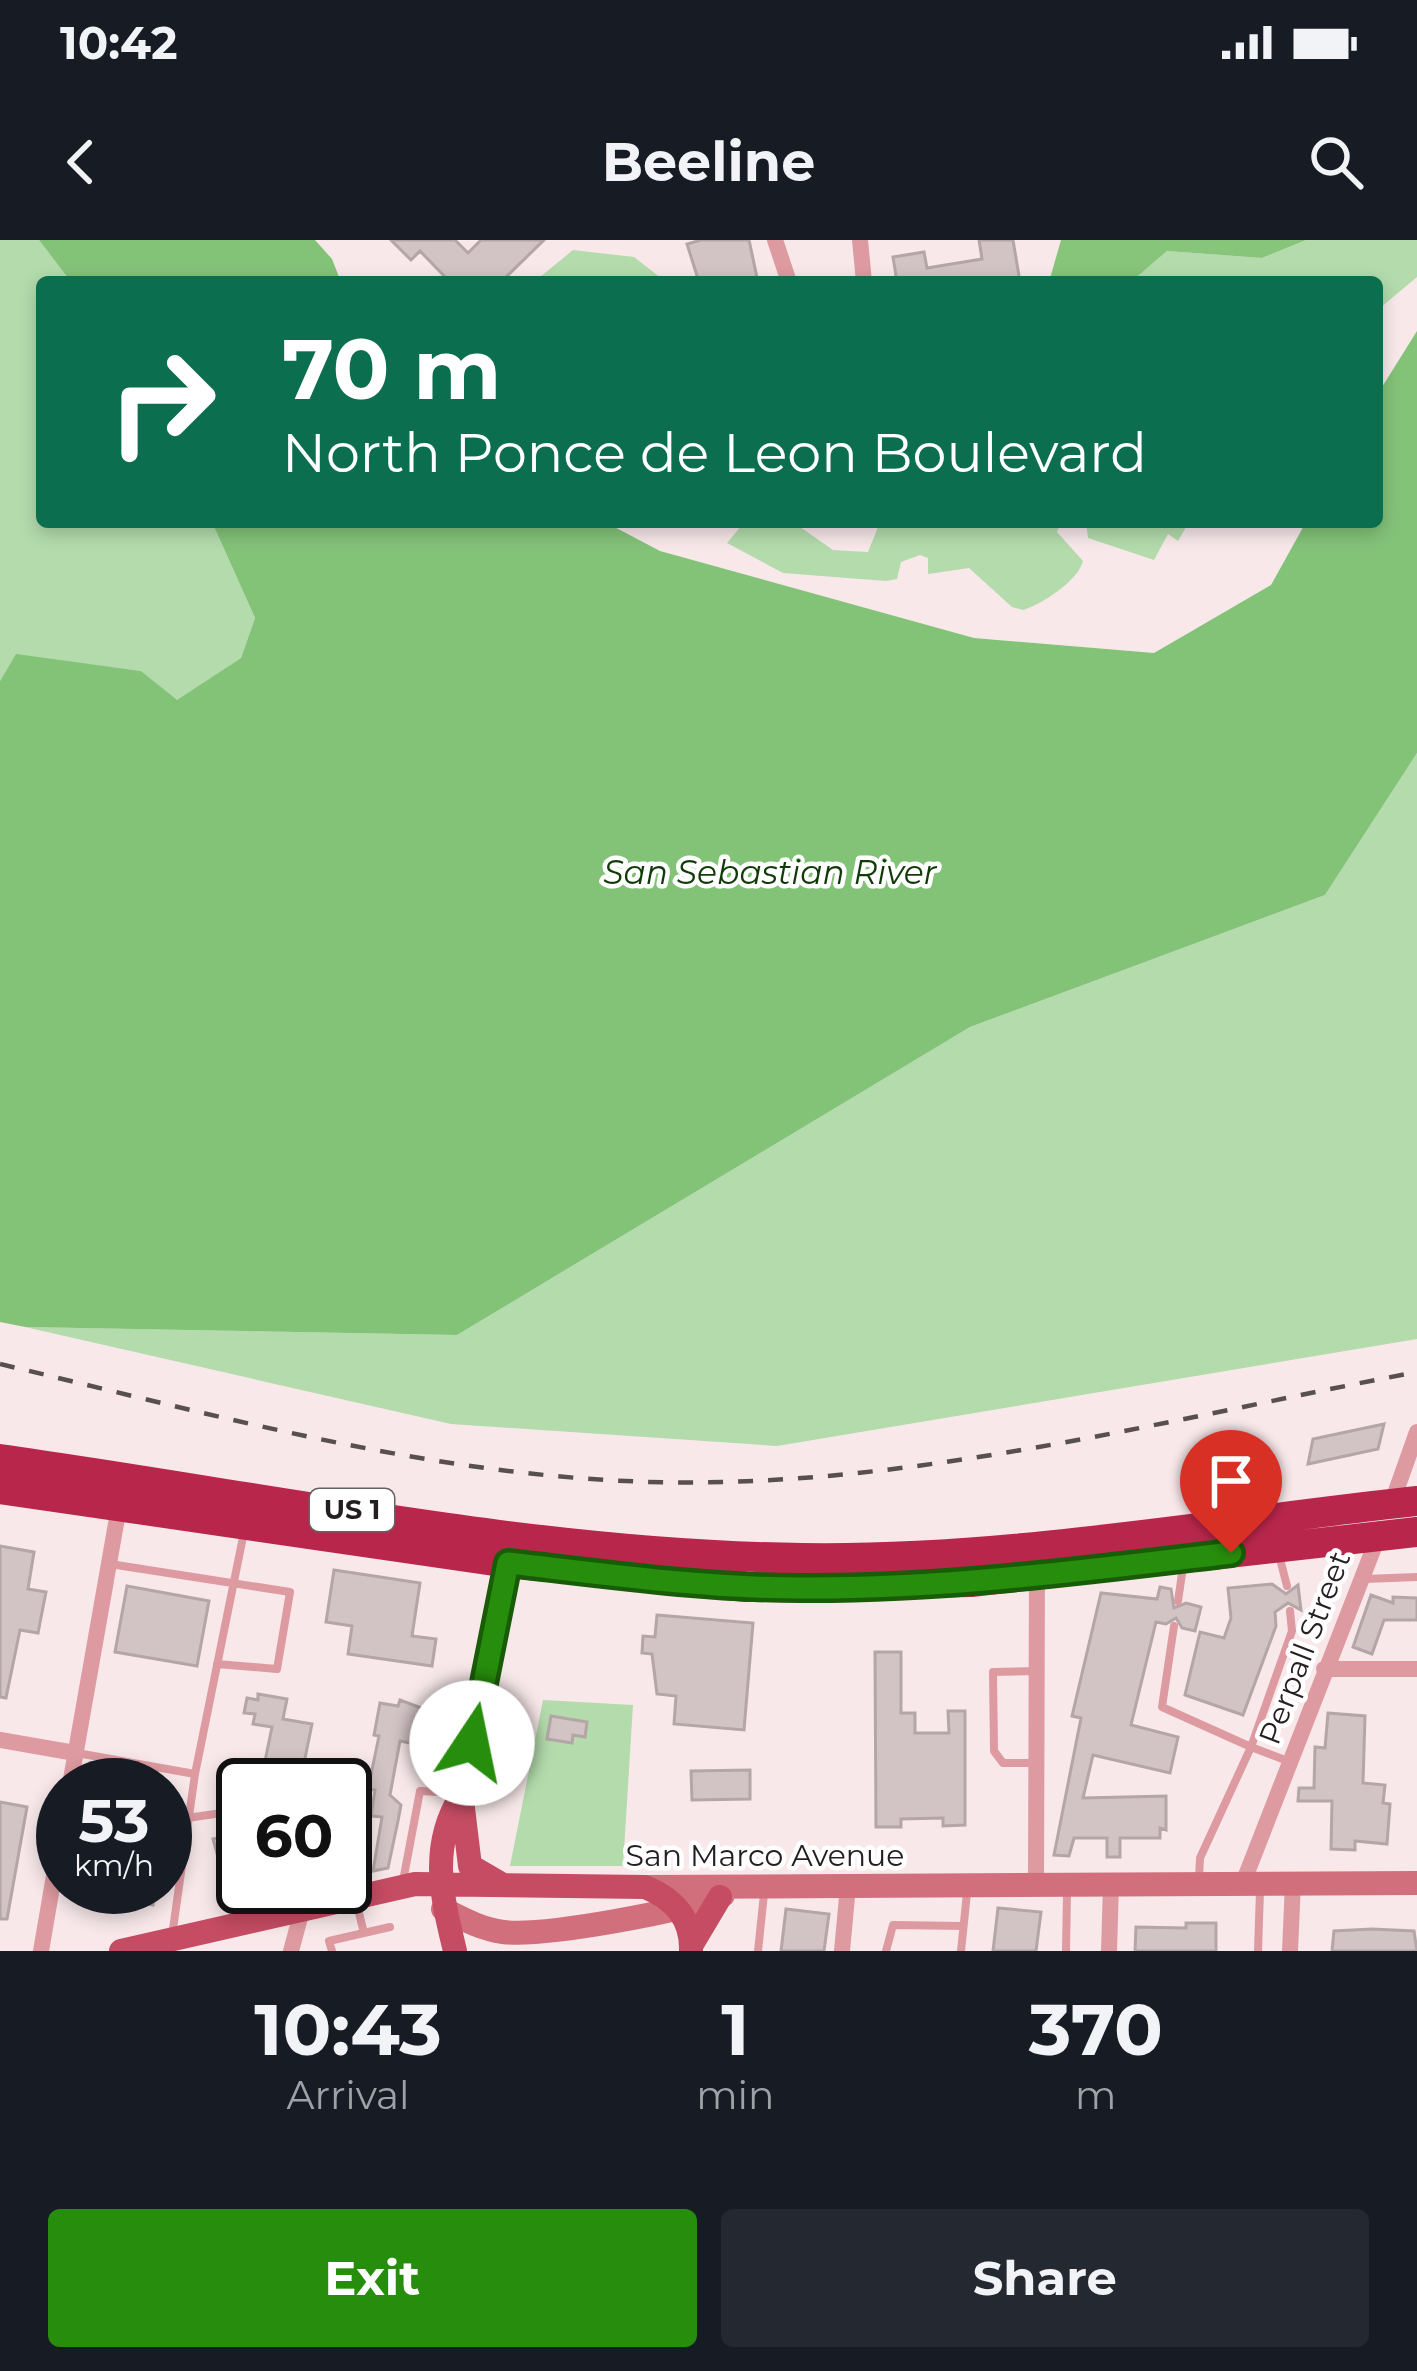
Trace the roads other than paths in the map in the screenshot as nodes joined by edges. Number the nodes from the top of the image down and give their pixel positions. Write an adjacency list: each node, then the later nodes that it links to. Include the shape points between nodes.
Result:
1 (776, 240): 3 (street)
2 (860, 240): 4 (street)
3 (787, 276)
4 (863, 276)
5 (1417, 1432): 9 (street, Perpall Street)
6 (0, 1459): 8 (highway, US 1)
7 (0, 1489): 8 (highway, US 1)
8 (122, 1492): 10 (highway, US 1); 13 (highway, US 1); 17 (street)
9 (1404, 1502): 12 (street, Perpall Street); 16 (highway, US 1)
10 (246, 1524): 13 (highway, US 1); 20 (lane)
11 (1417, 1532): 12 (highway, US 1)
12 (1378, 1536): 14 (highway, US 1); 19 (street, Perpall Street)
13 (510, 1548): 16 (highway, US 1, via 685,1584 796,1588); 37 (main road)
14 (1278, 1548): 15 (highway, US 1); 21 (lane)
15 (1184, 1558): 16 (highway, US 1); 22 (lane)
16 (1037, 1560): 28 (street)
17 (109, 1564): 20 (lane); 31 (street)
18 (1417, 1577): 19 (lane)
19 (1360, 1579): 26 (street, Perpall Street)
20 (234, 1582): 25 (lane); 25 (lane, via 290,1592 278,1670)
21 (1287, 1586)
22 (1178, 1601)
23 (1290, 1611): 30 (lane, via 1292,1631)
24 (1174, 1626): 30 (lane, via 1162,1707)
25 (217, 1664): 35 (lane)
26 (1324, 1669): 27 (street); 33 (street, Perpall Street)
27 (1417, 1669)
28 (1036, 1671): 34 (street); 34 (lane, via 994,1672 993,1744 1003,1763)
29 (0, 1740): 31 (street)
30 (1251, 1747): 33 (lane); 42 (lane, via 1200,1858)
31 (75, 1753): 32 (street); 35 (lane)
32 (74, 1758)
33 (1289, 1761): 38 (street, Perpall Street)
34 (1036, 1763): 44 (street)
35 (195, 1774): 36 (lane)
36 (192, 1790)
37 (462, 1795): 49 (lane, via 420,1791); 50 (main road, via 470,1866); 61 (main road, via 451,1812)
38 (1252, 1883): 39 (main road, San Marco Avenue); 42 (main road, San Marco Avenue); 78 (lane)
39 (1293, 1883): 40 (main road, San Marco Avenue); 79 (street)
40 (1417, 1883)
41 (1112, 1884): 42 (main road, San Marco Avenue); 45 (main road, San Marco Avenue); 77 (street)
42 (1199, 1884)
43 (968, 1885): 44 (main road, San Marco Avenue); 47 (main road, San Marco Avenue); 63 (lane)
44 (1036, 1885): 45 (main road, San Marco Avenue)
45 (1067, 1885): 76 (lane)
46 (765, 1886): 47 (main road, San Marco Avenue); 51 (main road, San Marco Avenue); 72 (lane)
47 (848, 1886): 73 (street)
48 (645, 1887): 50 (main road, San Marco Avenue); 51 (main road, San Marco Avenue); 54 (main road)
49 (403, 1888): 52 (main road, San Marco Avenue); 61 (main road, San Marco Avenue)
50 (508, 1888): 61 (main road, San Marco Avenue); 61 (main road)
51 (727, 1892): 54 (main road); 67 (main road)
52 (372, 1897)
53 (372, 1899): 61 (main road, via 417,1898)
54 (678, 1908): 61 (main road, via 521,1932); 67 (main road)
55 (47, 1914): 68 (street)
56 (175, 1914): 66 (lane)
57 (268, 1914): 62 (lane)
58 (288, 1914): 62 (main road, San Marco Avenue)
59 (309, 1914): 70 (street)
60 (366, 1914): 65 (lane)
61 (449, 1919)
62 (270, 1921): 66 (main road, San Marco Avenue)
63 (963, 1926): 74 (lane, via 893,1925); 75 (lane)
64 (390, 1927): 65 (lane)
65 (364, 1933): 71 (lane, via 329,1941)
66 (172, 1938): 69 (main road, San Marco Avenue)
67 (691, 1947)
68 (41, 1951)
69 (122, 1951)
70 (291, 1951)
71 (332, 1951)
72 (758, 1951)
73 (842, 1951)
74 (886, 1951)
75 (961, 1951)
76 (1066, 1951)
77 (1109, 1951)
78 (1258, 1951)
79 (1290, 1951)

